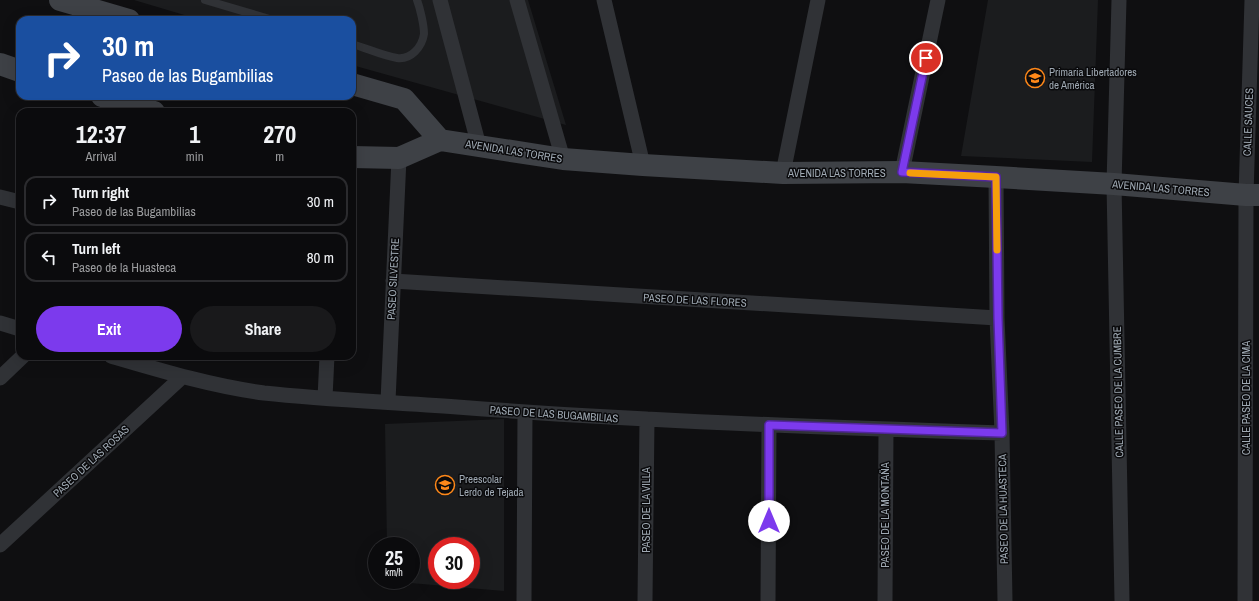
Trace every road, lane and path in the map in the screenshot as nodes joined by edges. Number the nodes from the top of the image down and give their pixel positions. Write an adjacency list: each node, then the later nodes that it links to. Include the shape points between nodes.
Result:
1 (60, 0): 11 (street)
2 (205, 0): 12 (lane)
3 (417, 0): 13 (lane, via 424,33 419,48 413,54 398,58)
4 (440, 0): 20 (street)
5 (517, 0): 23 (street)
6 (604, 0): 24 (street)
7 (818, 0): 26 (street)
8 (938, 0): 25 (street)
9 (1119, 0): 28 (street, CALLE PASEO DE LA CUMBRE)
10 (1252, 0): 29 (street, CALLE SAUCES)
11 (115, 16)
12 (259, 16)
13 (356, 45)
14 (0, 64): 15 (street)
15 (16, 69)
16 (356, 85): 19 (street, via 404,99)
17 (115, 100): 18 (street)
18 (141, 108)
19 (440, 140): 20 (street, AVENIDA LAS TORRES); 22 (street)
20 (479, 146): 23 (street, AVENIDA LAS TORRES)
21 (356, 157): 22 (street)
22 (399, 158): 32 (street, PASEO SILVESTRE)
23 (563, 159): 24 (street, AVENIDA LAS TORRES)
24 (642, 165): 26 (street, AVENIDA LAS TORRES)
25 (902, 172): 26 (street, AVENIDA LAS TORRES); 27 (street, AVENIDA LAS TORRES)
26 (783, 173)
27 (996, 177): 28 (street, AVENIDA LAS TORRES); 33 (street, PASEO DE LA HUASTECA)
28 (1114, 184): 29 (street, AVENIDA LAS TORRES); 54 (street, CALLE PASEO DE LA CUMBRE)
29 (1252, 195): 55 (street, CALLE PASEO DE LA CIMA)
30 (0, 197): 31 (street)
31 (16, 201)
32 (393, 281): 33 (street, PASEO DE LAS FLORES); 42 (street, PASEO SILVESTRE)
33 (998, 318): 47 (street, PASEO DE LA HUASTECA)
34 (0, 322): 35 (street)
35 (16, 328)
36 (19, 360): 40 (street)
37 (125, 360): 39 (street, PASEO DE LAS BUGAMBILIAS)
38 (327, 360): 41 (street)
39 (182, 377): 41 (street, PASEO DE LAS BUGAMBILIAS, via 220,386); 48 (street, PASEO DE LAS ROSAS)
40 (0, 378)
41 (325, 398): 42 (street, PASEO DE LAS BUGAMBILIAS)
42 (388, 401): 43 (street, PASEO DE LAS BUGAMBILIAS)
43 (524, 412): 44 (street, PASEO DE LAS BUGAMBILIAS); 49 (street)
44 (647, 419): 45 (street, PASEO DE LAS BUGAMBILIAS); 50 (street, PASEO DE LA VILLA)
45 (769, 425): 46 (street, PASEO DE LAS BUGAMBILIAS); 51 (street)
46 (886, 429): 47 (street, PASEO DE LAS BUGAMBILIAS); 52 (street, PASEO DE LA MONTAÑA)
47 (1002, 433): 53 (street, PASEO DE LA HUASTECA)
48 (0, 545)
49 (524, 601)
50 (645, 601)
51 (768, 601)
52 (885, 601)
53 (1005, 601)
54 (1122, 601)
55 (1245, 601)

